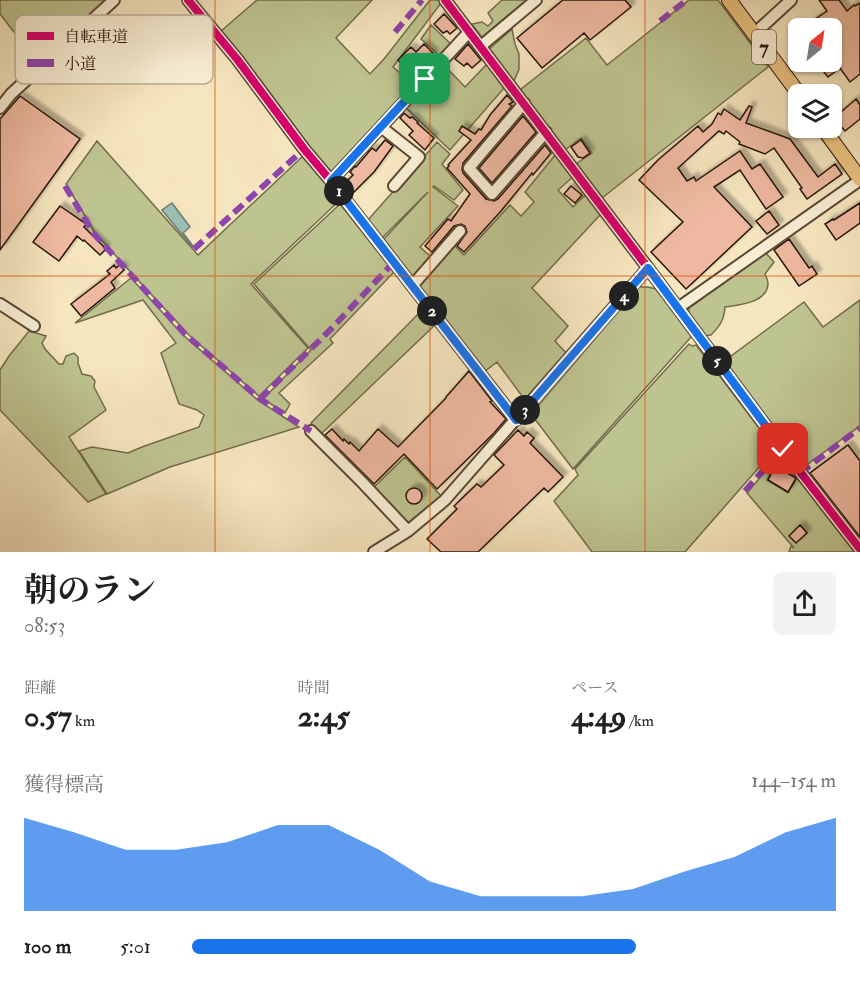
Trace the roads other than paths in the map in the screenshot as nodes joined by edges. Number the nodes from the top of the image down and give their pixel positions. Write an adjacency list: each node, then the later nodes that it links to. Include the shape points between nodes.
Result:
1 (114, 0): 7 (street)
2 (188, 0): 8 (street)
3 (445, 0): 10 (street)
4 (536, 0): 12 (street)
5 (729, 0): 11 (main road, 7)
6 (791, 0): 11 (street)
7 (98, 15)
8 (200, 15)
9 (213, 30): 21 (street)
10 (469, 32): 12 (street); 17 (street)
11 (754, 34): 14 (main road, 7)
12 (481, 46): 15 (street)
13 (22, 84): 16 (street)
14 (792, 84)
15 (524, 103): 18 (street); 18 (street, via 469,168 492,194)
16 (0, 108)
17 (381, 127): 21 (street); 22 (street, via 419,158)
18 (546, 132): 24 (street)
19 (830, 138): 20 (main road)
20 (860, 180): 27 (street)
21 (331, 181): 25 (street)
22 (394, 186)
23 (460, 231): 25 (street)
24 (648, 268): 27 (street); 29 (street)
25 (412, 286): 29 (street)
26 (0, 304): 28 (street)
27 (678, 308): 32 (street)
28 (34, 326)
29 (516, 420): 31 (street, via 446,500)
30 (311, 431): 31 (street)
31 (408, 531): 33 (street)
32 (860, 549)
33 (374, 552)

